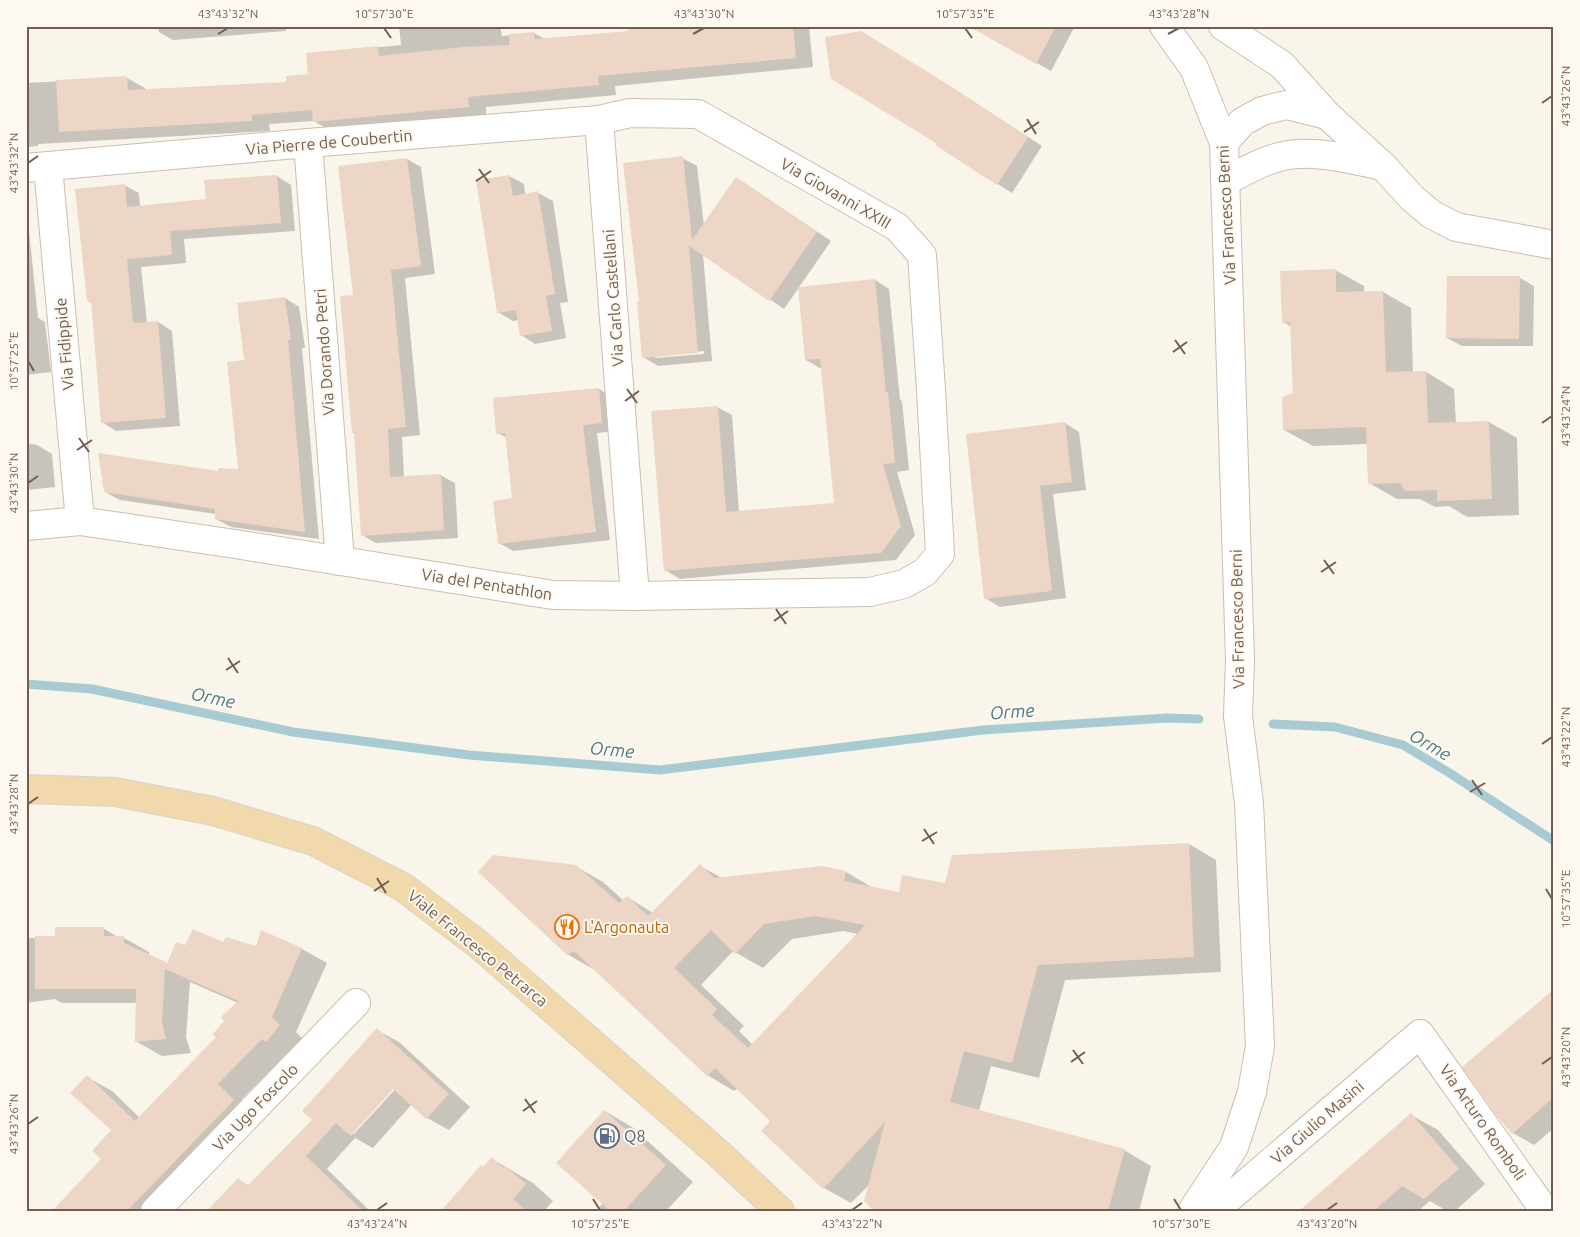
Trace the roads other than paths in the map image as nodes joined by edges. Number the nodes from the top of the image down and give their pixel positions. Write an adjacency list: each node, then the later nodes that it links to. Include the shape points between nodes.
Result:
1 (1164, 26): 7 (street, Via Francesco Berni, via 1194,68)
2 (1223, 26): 4 (street, via 1282,65)
3 (630, 113): 5 (street, Via Pierre de Coubertin); 14 (street, Via Giovanni XXIII, via 698,114 897,227 922,255)
4 (1327, 115): 7 (street, via 1286,105 1262,111 1242,122); 8 (street)
5 (599, 120): 6 (street, Via Pierre de Coubertin); 16 (street, Via Carlo Castellani)
6 (308, 143): 9 (street, Via Pierre de Coubertin); 15 (street, Via Dorando Petri)
7 (1224, 143): 10 (street, Via Francesco Berni)
8 (1383, 166): 10 (street, via 1298,154 1248,169); 11 (street, via 1431,214 1456,227)
9 (37, 167): 12 (street, Via Fidippide)
10 (1226, 181): 22 (street, Via Francesco Berni, via 1240,660 1238,716 1250,823 1260,1046 1252,1092 1234,1147)
11 (1554, 245)
12 (80, 521): 13 (street, Via del Pentathlon); 15 (street, Via del Pentathlon)
13 (26, 526)
14 (940, 554): 16 (street, Via del Pentathlon, via 925,572 904,584 870,592)
15 (340, 562): 16 (street, Via del Pentathlon, via 553,595)
16 (635, 596)
17 (26, 789): 21 (main road, Viale Francesco Petrarca, via 115,792 213,811 313,840 403,887 478,944)
18 (356, 1003): 20 (street, Via Ugo Foscolo)
19 (1420, 1034): 23 (street, Via Giulio Masini); 24 (street, Via Arturo Romboli)
20 (155, 1211)
21 (780, 1211)
22 (1192, 1211)
23 (1214, 1211)
24 (1545, 1211)

